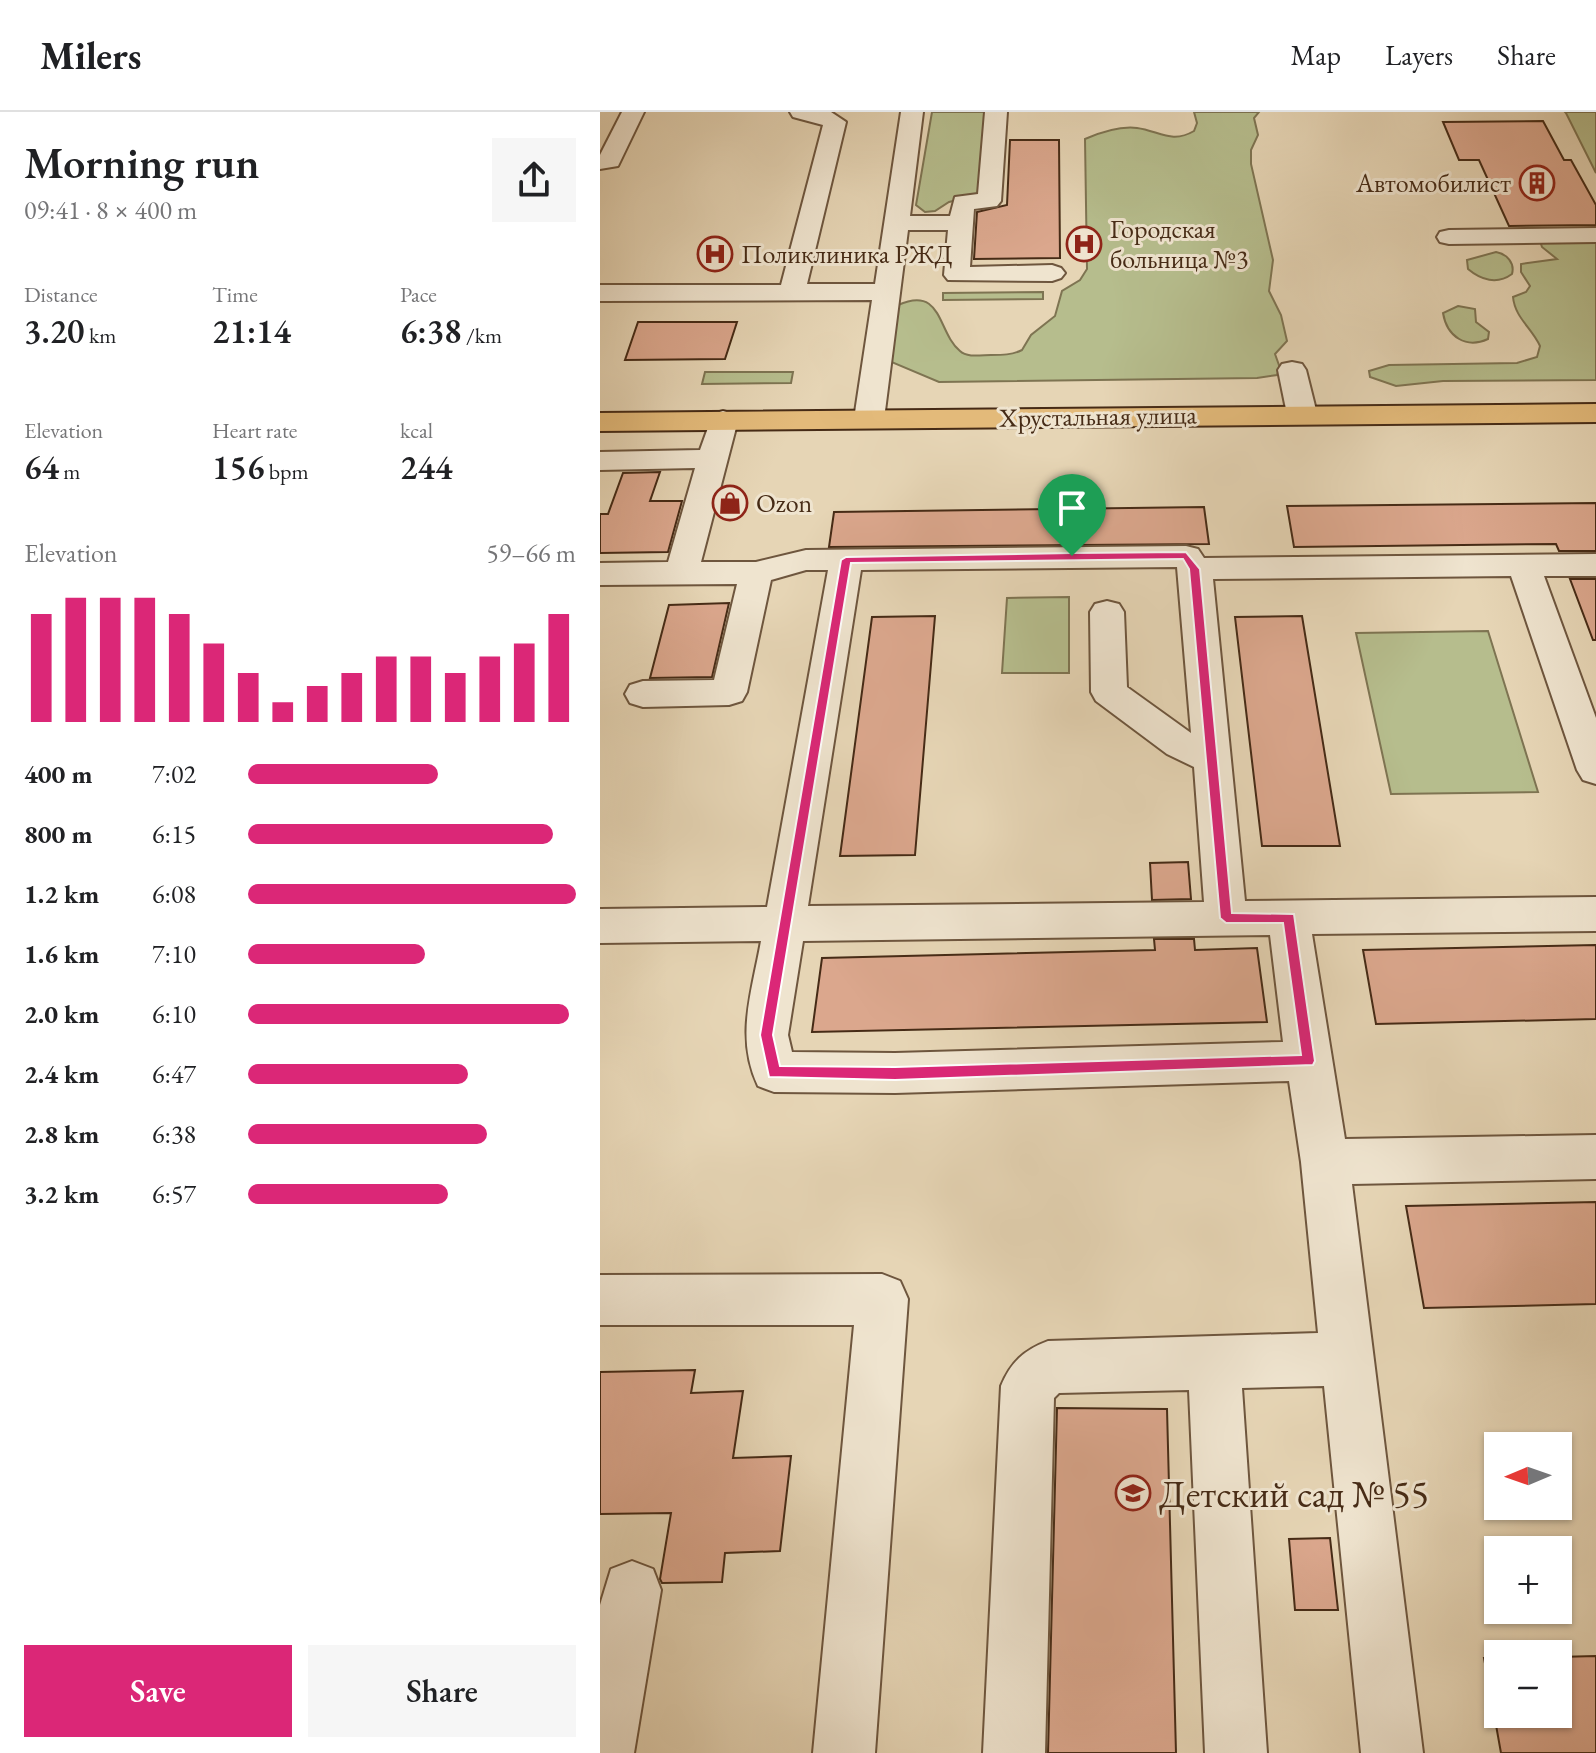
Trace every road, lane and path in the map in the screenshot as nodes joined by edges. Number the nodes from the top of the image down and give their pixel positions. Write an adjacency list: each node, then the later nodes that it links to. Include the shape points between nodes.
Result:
1 (633, 112): 5 (street, via 610,161)
2 (912, 112): 6 (street)
3 (996, 112): 7 (street, via 989,201 963,202)
4 (812, 113): 13 (street, via 835,122)
5 (600, 162)
6 (897, 223): 7 (street); 11 (street)
7 (961, 223): 10 (street, via 957,275)
8 (1596, 235): 9 (street)
9 (1449, 237)
10 (1052, 273)
11 (887, 292): 13 (street); 17 (street)
12 (600, 293): 13 (street)
13 (792, 293)
14 (1292, 370): 16 (street)
15 (1596, 413): 16 (main road, Хрустальная улица)
16 (1302, 414): 17 (main road, Хрустальная улица)
17 (869, 419): 19 (main road, Хрустальная улица)
18 (600, 422): 19 (main road, Хрустальная улица)
19 (718, 440): 20 (street); 25 (street)
20 (600, 461)
21 (846, 560): 24 (street, via 1186,556); 26 (street, via 806,560); 35 (street)
22 (1524, 565): 23 (street); 24 (street); 31 (street)
23 (1596, 565)
24 (1195, 569): 30 (street)
25 (682, 573): 26 (street); 27 (street)
26 (756, 573): 29 (street, via 729,692)
27 (600, 574)
28 (1107, 612): 30 (street, via 1109,692 1180,744)
29 (643, 694)
30 (1213, 760): 33 (street)
31 (1596, 770)
32 (1596, 914): 34 (street)
33 (1226, 918): 34 (street); 35 (street)
34 (1289, 918): 37 (street)
35 (785, 923): 36 (street); 37 (street, via 766,1035 774,1072)
36 (600, 926)
37 (1308, 1061): 39 (street)
38 (1596, 1157): 39 (street)
39 (1325, 1162): 41 (street)
40 (600, 1300): 45 (street, via 882,1299)
41 (1347, 1359): 42 (street); 48 (street)
42 (1214, 1362): 46 (street, via 1048,1367 1028,1386); 47 (street)
43 (632, 1590): 44 (street)
44 (603, 1753)
45 (844, 1753)
46 (1014, 1753)
47 (1236, 1753)
48 (1392, 1753)

